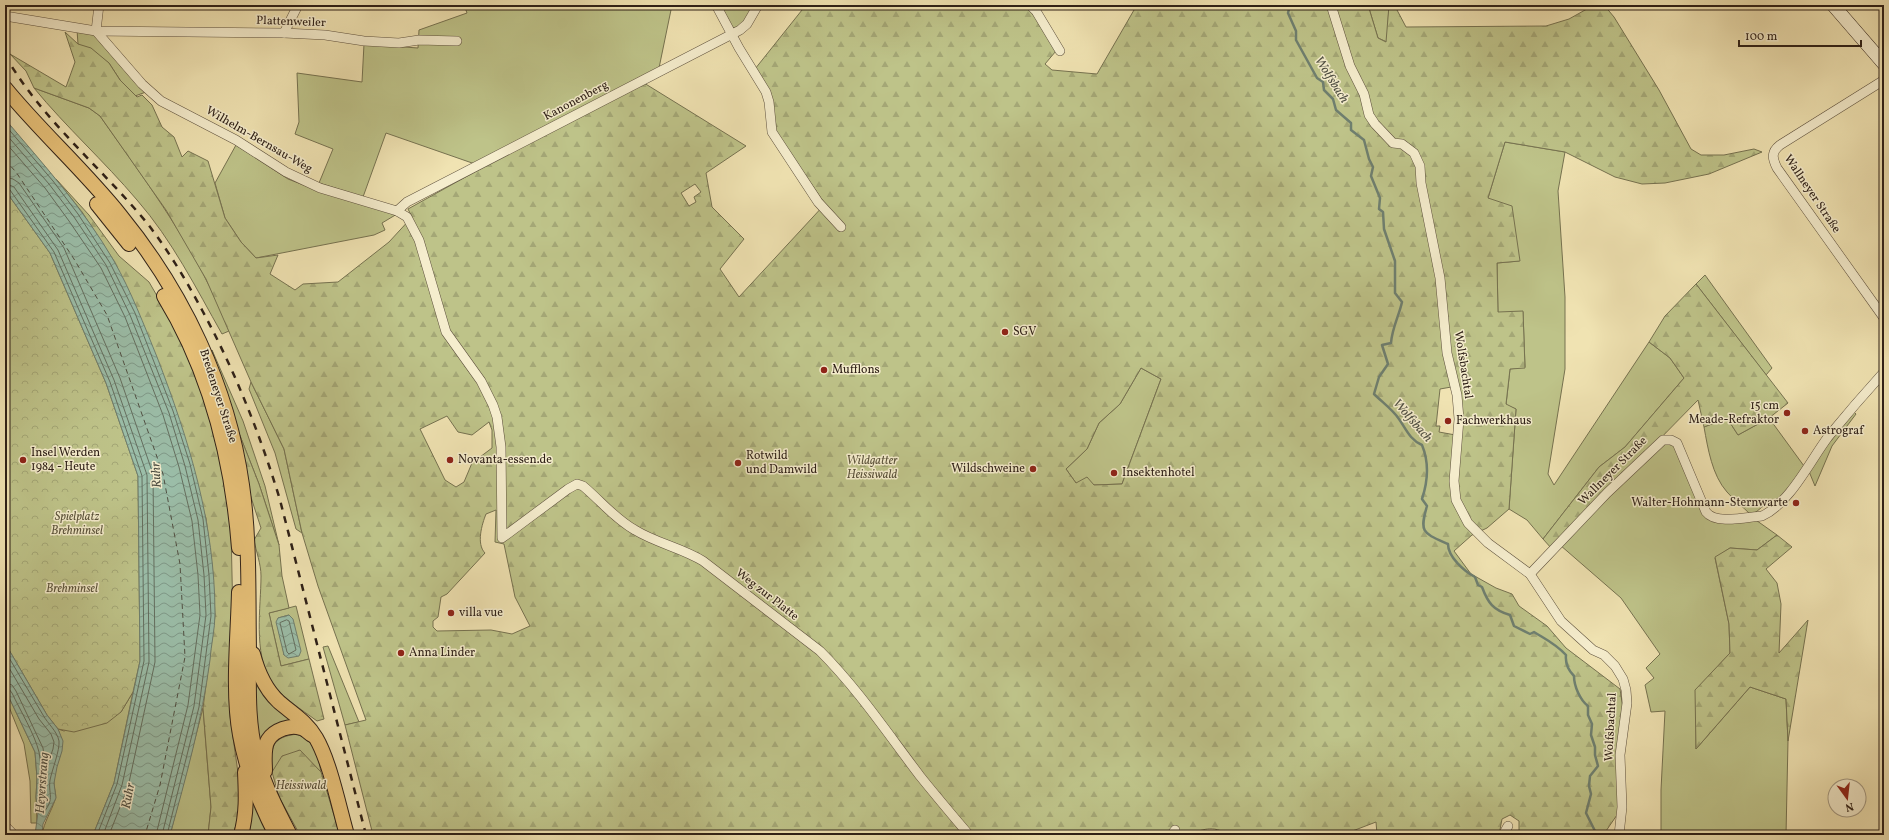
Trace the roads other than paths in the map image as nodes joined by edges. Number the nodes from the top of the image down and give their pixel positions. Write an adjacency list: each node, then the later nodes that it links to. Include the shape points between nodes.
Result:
1 (99, 5): 9 (street)
2 (298, 5): 10 (street)
3 (716, 5): 11 (street)
4 (758, 5): 11 (street, Kanonenberg, via 747,24)
5 (1030, 5): 13 (street)
6 (1331, 5): 23 (street, Wolfsbachtal, via 1350,66 1364,94 1369,114 1393,143 1402,144 1414,153 1420,166 1421,183 1440,278 1447,353 1457,396 1459,419 1454,481 1456,500 1468,523 1488,543)
7 (1833, 5): 14 (main road)
8 (5, 16): 9 (street, Plattenweiler)
9 (96, 31): 10 (street, Plattenweiler); 18 (street, Wilhelm-Bernsau-Weg, via 142,84 161,101 236,140 286,172 320,188)
10 (284, 33): 12 (street, Plattenweiler, via 399,43 419,40)
11 (732, 35): 18 (street, Kanonenberg, via 407,202); 19 (street, via 766,92 772,132 818,202)
12 (458, 41)
13 (1060, 51)
14 (1884, 64)
15 (1884, 80): 20 (street, Wallneyer Straße, via 1780,144 1772,156 1777,168)
16 (5, 88): 24 (main road, Bredeneyer Straße, via 120,215 181,304 202,346 233,436 241,482 249,557)
17 (5, 102): 26 (main road, Bredeneyer Straße, via 112,221 148,270 172,309 209,392 223,437 237,524 240,570 238,707)
18 (397, 211): 22 (street, Wilhelm-Bernsau-Weg, via 407,218 419,240 446,332 486,391 497,418 502,461)
19 (841, 227)
20 (1884, 318)
21 (1884, 372): 23 (street, Wallneyer Straße, via 1829,437 1784,498 1768,513 1762,516 1712,518 1706,512 1679,446 1673,440 1663,440 1607,493)
22 (502, 538): 35 (street, Weg zur Platte, via 577,484 583,486 617,518 636,531 703,561 831,662)
23 (1530, 574): 37 (street, Wolfsbachtal, via 1561,621 1593,650 1604,655 1623,678 1626,703 1620,755 1622,807)
24 (248, 636): 25 (main road, via 257,670 266,688 304,722); 27 (main road, Bredeneyer Straße, via 250,719 256,755)
25 (316, 738): 27 (main road, via 302,728 289,727 277,732 268,740 265,752); 34 (main road, via 323,753)
26 (243, 753): 31 (main road, via 247,800); 32 (main road, Bredeneyer Straße)
27 (266, 783): 33 (main road, Bredeneyer Straße)
28 (5, 826): 30 (street)
29 (1508, 826): 36 (street)
30 (14, 835)
31 (241, 835)
32 (276, 835)
33 (290, 835)
34 (347, 835)
35 (969, 835)
36 (1503, 835)
37 (1619, 835)

